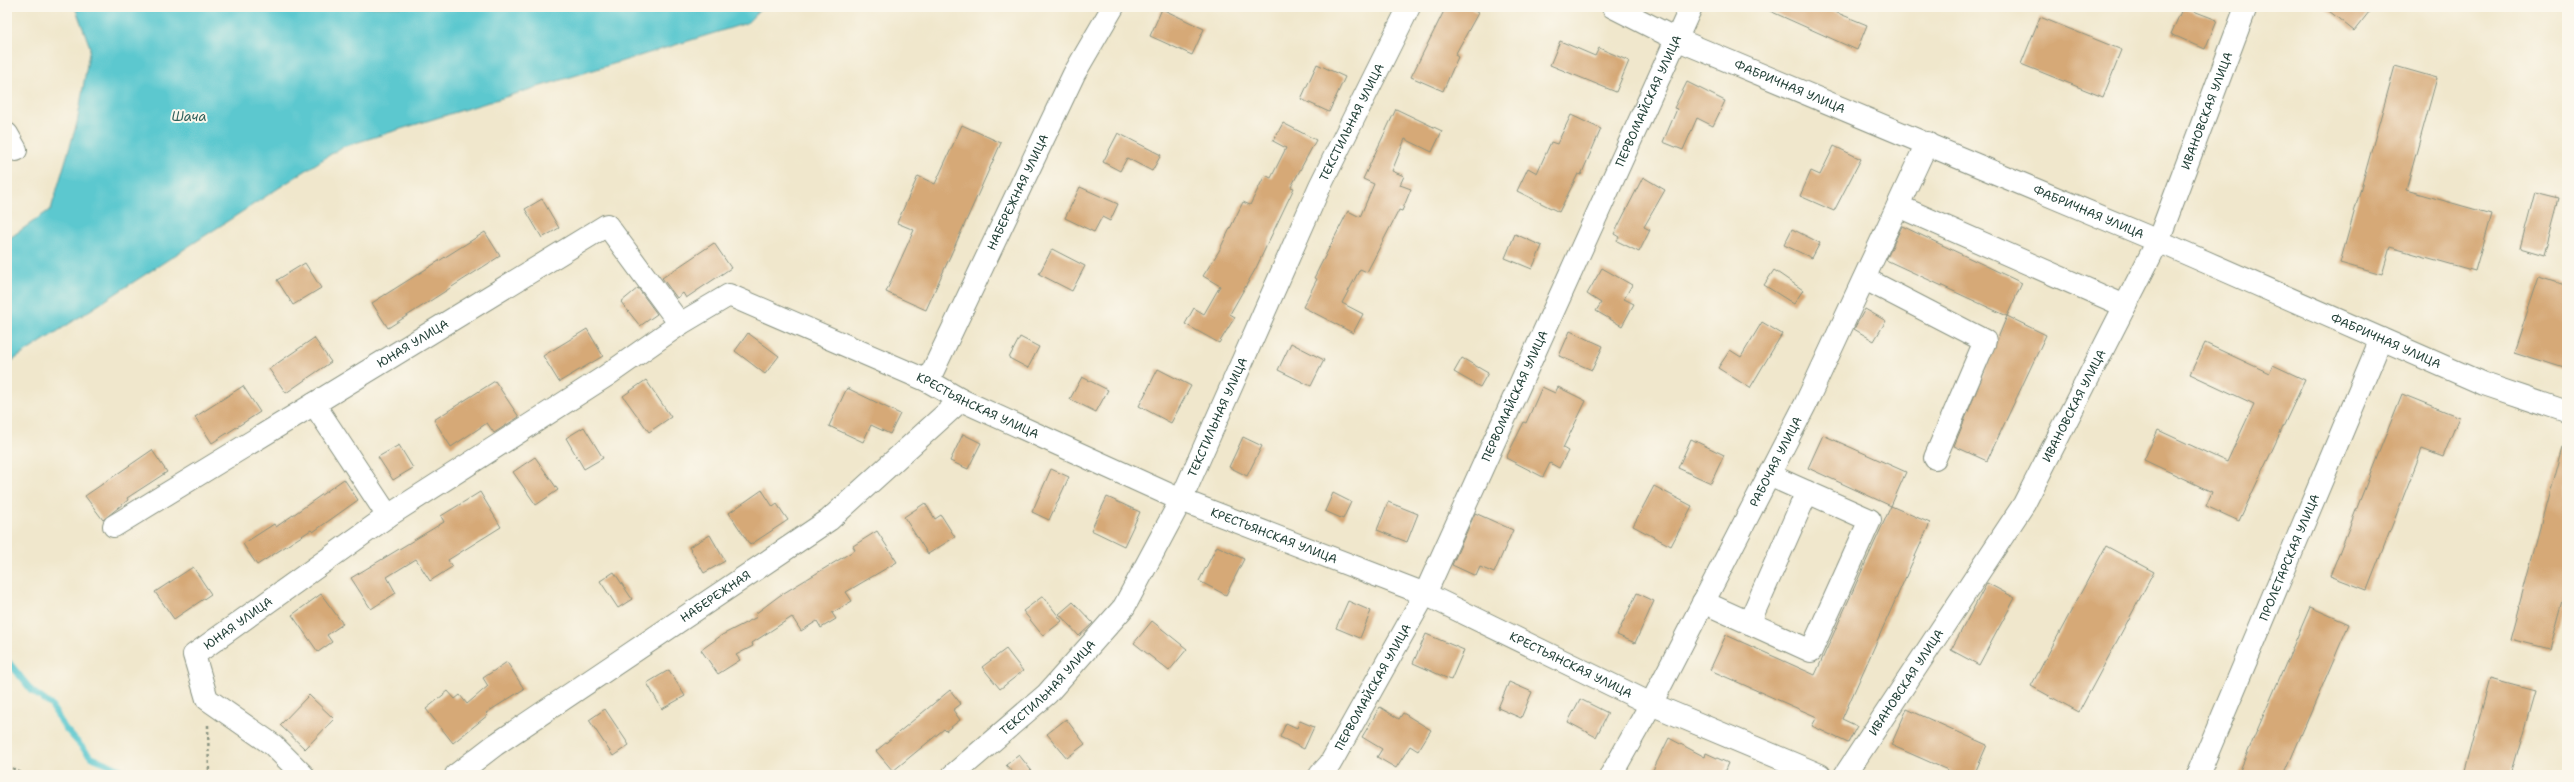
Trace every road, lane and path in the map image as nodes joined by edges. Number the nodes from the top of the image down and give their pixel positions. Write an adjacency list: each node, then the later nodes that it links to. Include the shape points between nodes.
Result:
1 (1113, 7): 15 (street, НАБЕРЕЖНАЯ УЛИЦА, via 1074,74)
2 (1409, 7): 22 (street, ТЕКСТИЛЬНАЯ УЛИЦА, via 1320,186)
3 (1613, 7): 6 (street, ФАБРИЧНАЯ УЛИЦА)
4 (1691, 7): 6 (street, ПЕРВОМАЙСКАЯ УЛИЦА)
5 (2246, 7): 9 (street, ИВАНОВСКАЯ УЛИЦА)
6 (1676, 39): 7 (street, ФАБРИЧНАЯ УЛИЦА); 25 (street, ПЕРВОМАЙСКАЯ УЛИЦА)
7 (1927, 143): 8 (street, РАБОЧАЯ УЛИЦА); 9 (street, ФАБРИЧНАЯ УЛИЦА)
8 (1898, 206): 12 (street); 20 (street, РАБОЧАЯ УЛИЦА, via 1806,405)
9 (2158, 241): 12 (street, ИВАНОВСКАЯ УЛИЦА); 14 (street, ФАБРИЧНАЯ УЛИЦА)
10 (1873, 283): 19 (street, via 1985,341)
11 (729, 295): 13 (street, ЮНАЯ УЛИЦА); 15 (street, КРЕСТЬЯНСКАЯ УЛИЦА)
12 (2125, 306): 39 (street, ИВАНОВСКАЯ УЛИЦА, via 2024,504)
13 (680, 324): 17 (street, ЮНАЯ УЛИЦА, via 607,225); 23 (street, ЮНАЯ УЛИЦА, via 606,376)
14 (2381, 339): 18 (street, ФАБРИЧНАЯ УЛИЦА, via 2484,384); 40 (street, ПРОЛЕТАРСКАЯ УЛИЦА)
15 (928, 381): 16 (street, КРЕСТЬЯНСКАЯ УЛИЦА)
16 (961, 400): 22 (street, КРЕСТЬЯНСКАЯ УЛИЦА); 34 (street, НАБЕРЕЖНАЯ, via 829,520 495,745)
17 (314, 404): 23 (street); 24 (street, ЮНАЯ УЛИЦА)
18 (2567, 412)
19 (1935, 458)
20 (1769, 474): 21 (street); 26 (street, РАБОЧАЯ УЛИЦА)
21 (1807, 492): 27 (street); 27 (street, via 1870,520 1811,651)
22 (1181, 500): 25 (street, КРЕСТЬЯНСКАЯ УЛИЦА); 35 (street, ТЕКСТИЛЬНАЯ УЛИЦА, via 1124,607 1047,694)
23 (388, 516): 28 (street, ЮНАЯ УЛИЦА, via 194,655)
24 (114, 526)
25 (1425, 594): 29 (street, КРЕСТЬЯНСКАЯ УЛИЦА); 36 (street, ПЕРВОМАЙСКАЯ УЛИЦА, via 1330,764)
26 (1703, 602): 27 (street); 29 (street, РАБОЧАЯ УЛИЦА)
27 (1749, 623)
28 (207, 699): 32 (path); 33 (street, via 273,745)
29 (1651, 704): 37 (street, РАБОЧАЯ УЛИЦА); 38 (street, КРЕСТЬЯНСКАЯ УЛИЦА)
30 (7, 765): 31 (path)
31 (24, 775)
32 (209, 775)
33 (303, 775)
34 (456, 775)
35 (953, 775)
36 (1320, 775)
37 (1612, 775)
38 (1820, 775)
39 (1845, 775)
40 (2198, 775)

